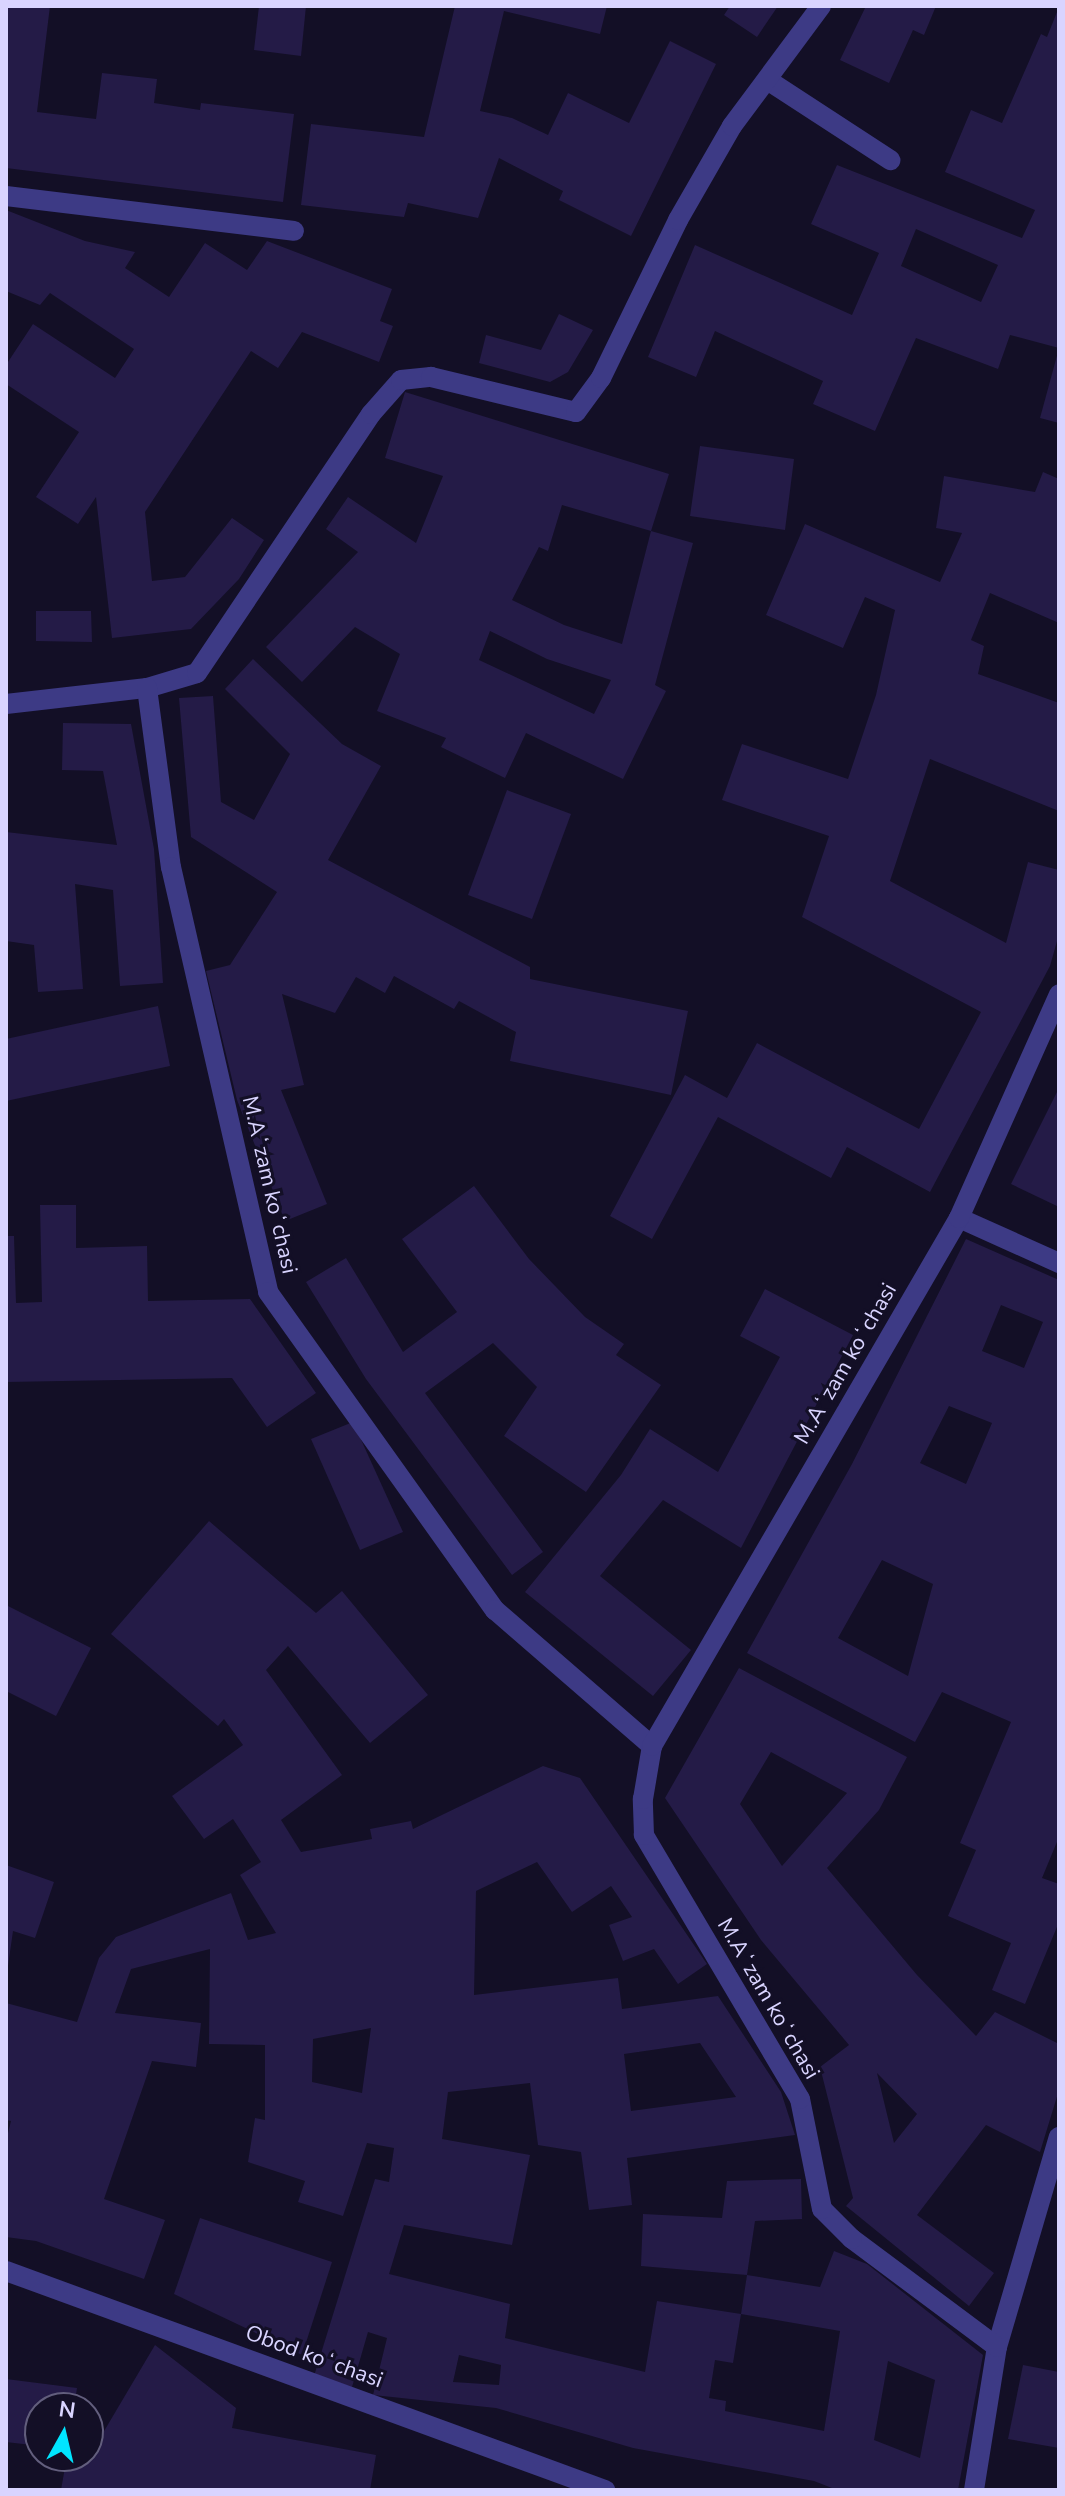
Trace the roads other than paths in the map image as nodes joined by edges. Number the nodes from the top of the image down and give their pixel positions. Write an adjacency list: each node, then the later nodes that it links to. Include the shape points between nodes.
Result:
1 (821, 6): 2 (street)
2 (769, 81): 3 (street); 6 (street, via 732,126 678,220 601,378 576,412 431,377 401,380 371,414 197,673)
3 (890, 160)
4 (6, 196): 5 (street)
5 (294, 231)
6 (147, 688): 7 (street); 11 (street, M.Aʻzam koʻchasi, via 171,867 268,1292 495,1610)
7 (6, 704)
8 (1059, 994): 9 (street, M.Aʻzam koʻchasi)
9 (959, 1218): 10 (street); 11 (street, M.Aʻzam koʻchasi)
10 (1059, 1263)
11 (652, 1746): 14 (street, M.Aʻzam koʻchasi, via 643,1799 644,1835 800,2099 822,2209 852,2239)
12 (1059, 2137): 14 (street)
13 (6, 2271): 15 (street, Obod koʻchasi)
14 (997, 2347): 16 (street)
15 (605, 2490)
16 (974, 2490)

